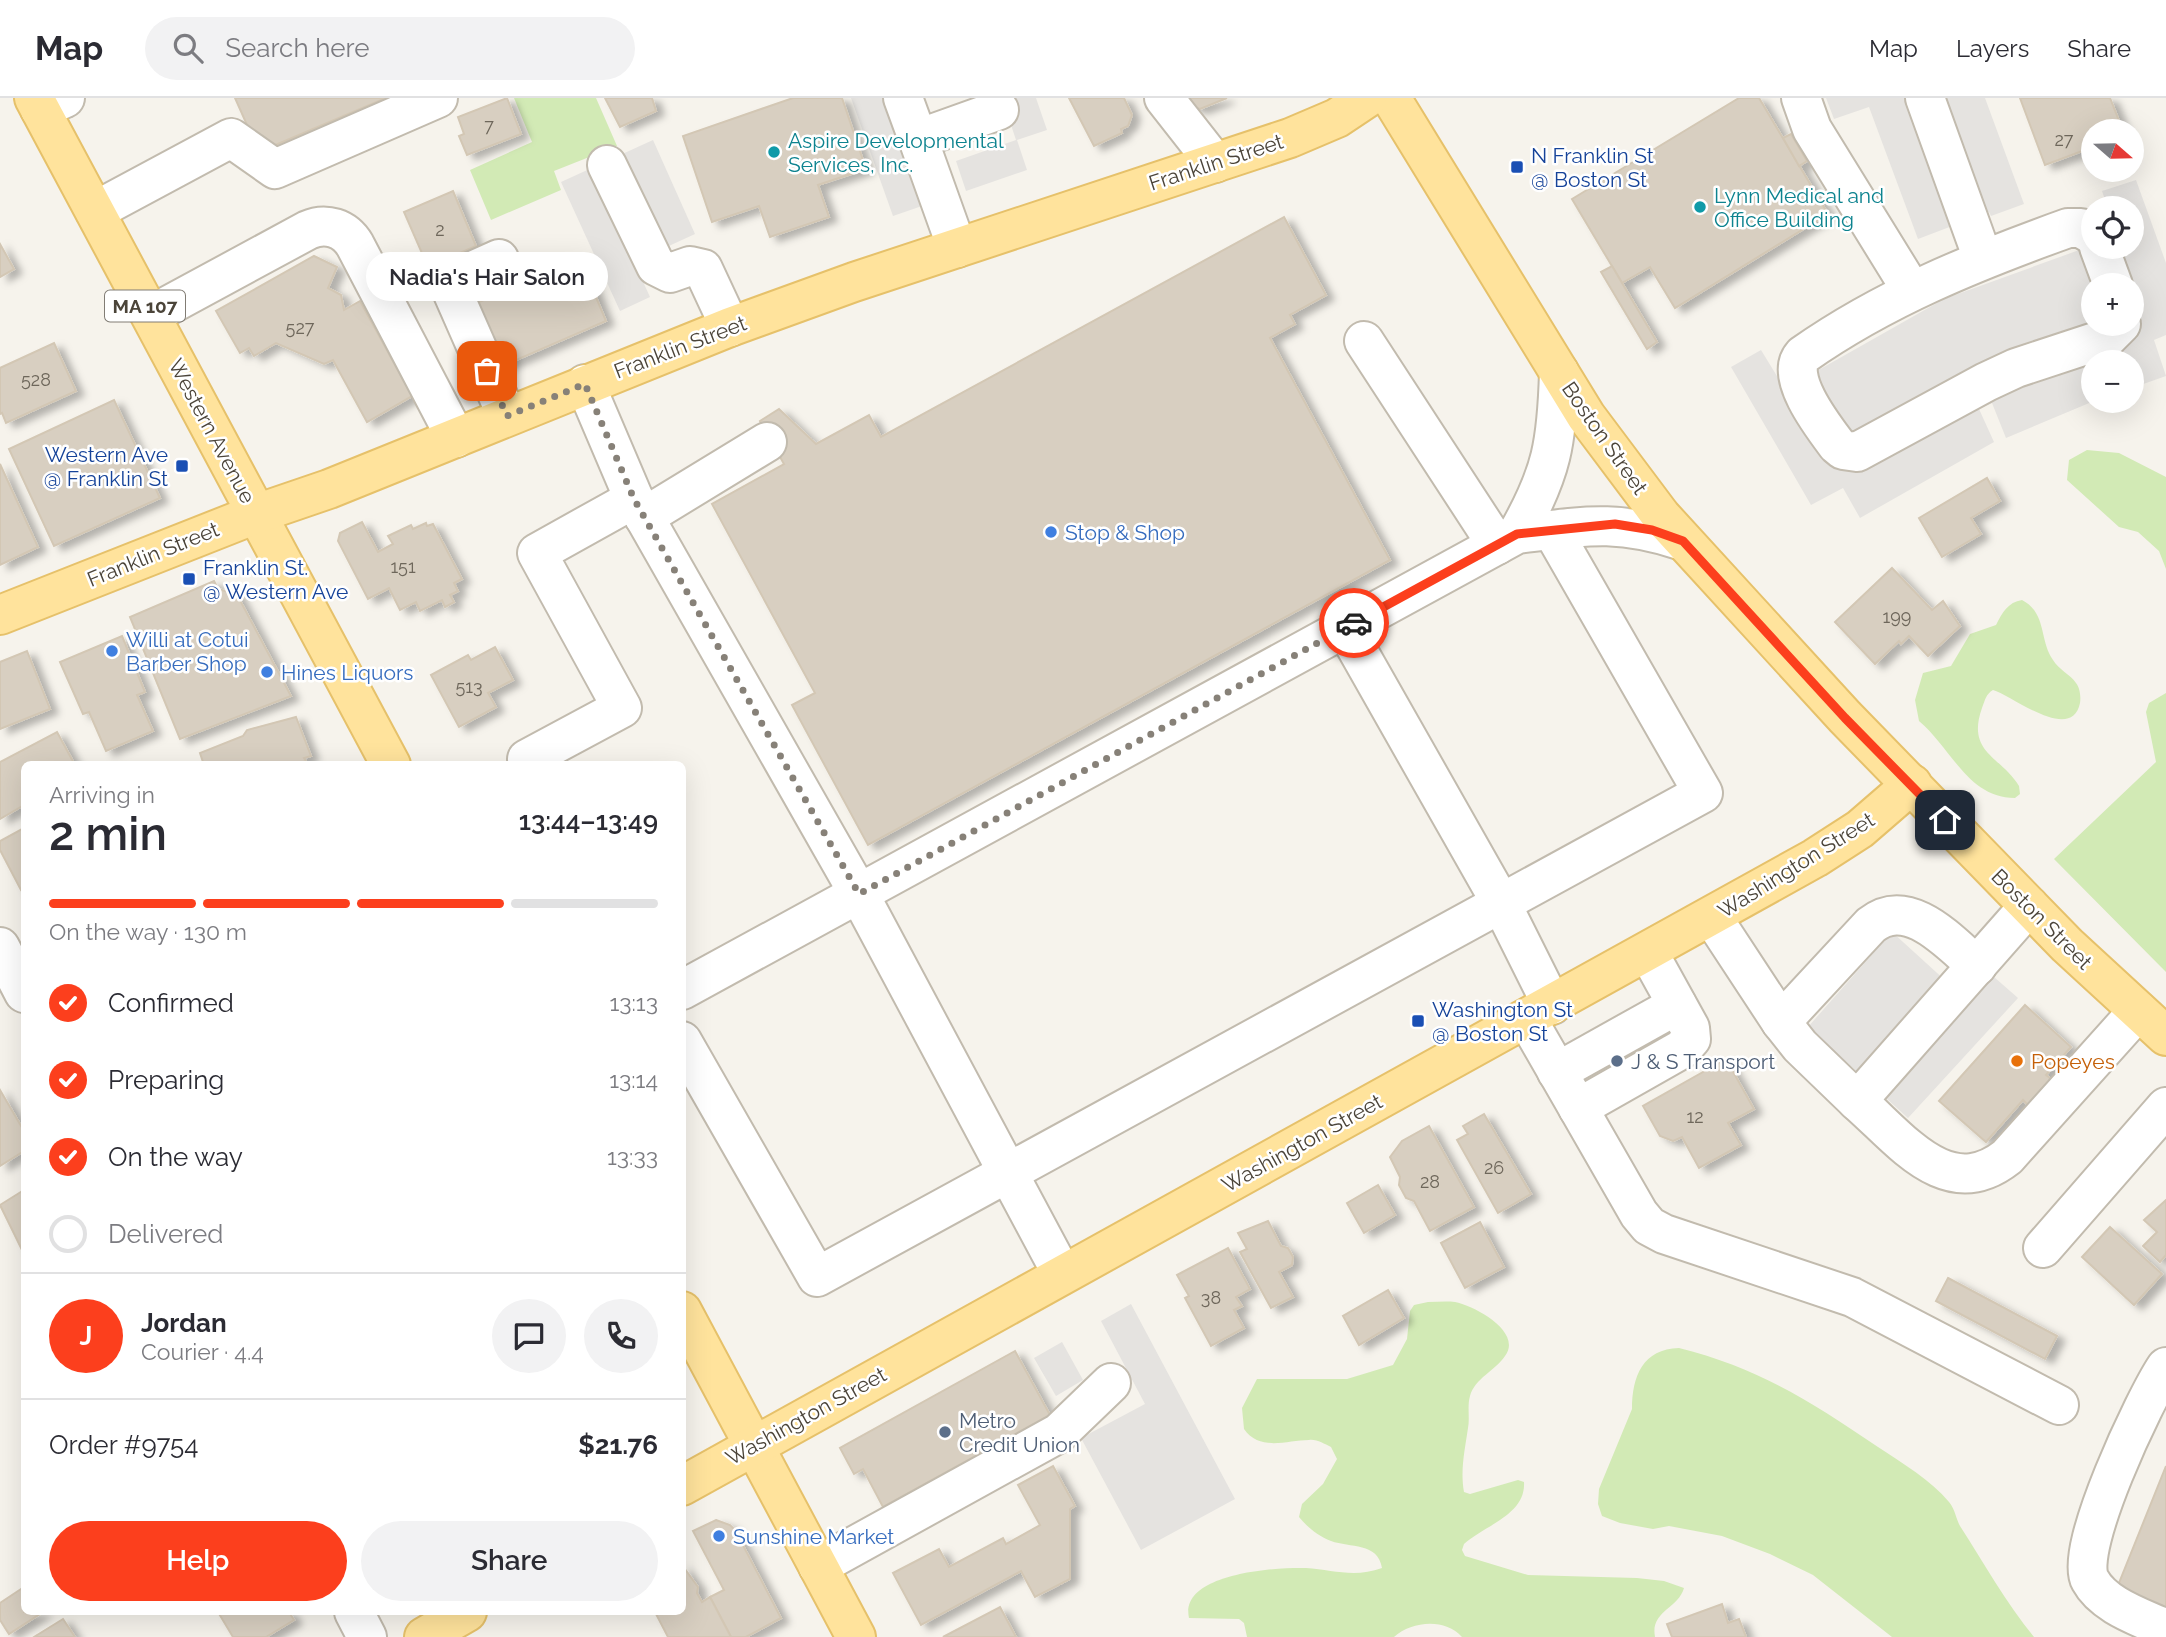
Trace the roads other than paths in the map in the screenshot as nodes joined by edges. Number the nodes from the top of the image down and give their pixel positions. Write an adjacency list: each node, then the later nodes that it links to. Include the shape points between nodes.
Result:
1 (438, 98): 13 (street, via 275,169 232,138)
2 (903, 98): 10 (street)
3 (1164, 98): 11 (street)
4 (1367, 98): 11 (main road, Franklin Street, via 1314,129)
5 (1391, 98): 23 (main road, Boston Street)
6 (1801, 98): 18 (street, via 1812,129)
7 (1925, 98): 17 (street)
8 (46, 102): 13 (main road, Western Avenue / MA 107)
9 (999, 110): 10 (street)
10 (918, 139): 15 (street)
11 (1215, 163): 15 (main road, Franklin Street)
12 (607, 165): 20 (street, via 656,266 670,273 690,266 703,269)
13 (95, 211): 19 (main road, Western Avenue / MA 107)
14 (2081, 228): 17 (street, via 2068,228)
15 (957, 248): 20 (main road, Franklin Street)
16 (499, 259): 25 (street, via 448,282)
17 (1983, 259): 18 (street)
18 (1912, 291): 21 (street, via 1807,352 1798,362 1799,384 1843,450 1861,451 2016,368)
19 (150, 315): 26 (street, via 308,230 337,229 352,240); 29 (main road, Western Avenue / MA 107)
20 (730, 327): 24 (main road, Franklin Street)
21 (2109, 336)
22 (1364, 341): 30 (street)
23 (1559, 372): 30 (street, via 1554,451); 31 (main road, Boston Street, via 1629,475)
24 (585, 384): 25 (main road, Franklin Street); 28 (street)
25 (507, 416): 26 (main road, Franklin Street)
26 (456, 438): 29 (main road, Franklin Street)
27 (768, 442): 28 (street)
28 (639, 508): 35 (street, via 537,552 622,708); 37 (street)
29 (256, 514): 32 (main road, Franklin Street); 34 (main road, Western Avenue / MA 107)
30 (1522, 536): 31 (street, via 1624,525); 33 (street); 38 (street, via 1703,793)
31 (1683, 541): 36 (main road, Boston Street)
32 (0, 615)
33 (1345, 628): 37 (street); 38 (street)
34 (389, 761)
35 (528, 761)
36 (1912, 784): 39 (main road, Boston Street); 40 (main road, Washington Street, via 1847,839)
37 (859, 894): 45 (street); 56 (street)
38 (1501, 904): 48 (street); 56 (street)
39 (2029, 906): 43 (street); 47 (main road, Boston Street)
40 (1712, 917): 42 (main road, Washington Street); 49 (street)
41 (0, 947): 44 (street)
42 (1648, 952): 46 (street); 48 (main road, Washington Street)
43 (1977, 966): 49 (street, via 1923,920 1879,919); 53 (street)
44 (21, 987)
45 (686, 988)
46 (1677, 1004): 52 (street); 55 (street, via 1691,1032 1685,1047)
47 (2138, 1011): 50 (main road, Boston Street); 53 (street, via 2007,1157 1979,1173 1961,1176 1928,1163)
48 (1539, 1012): 52 (street); 58 (main road, Washington Street)
49 (1781, 1022): 53 (street)
50 (2166, 1036)
51 (686, 1048): 56 (street, via 817,1277)
52 (1557, 1072): 55 (street)
53 (1857, 1101)
54 (2166, 1107): 57 (street)
55 (1578, 1108): 62 (street, via 1639,1213 1656,1231 1852,1297)
56 (1008, 1174): 58 (street)
57 (2043, 1248)
58 (1062, 1274): 63 (main road, Washington Street)
59 (686, 1318): 63 (main road)
60 (2166, 1367): 68 (street, via 2149,1395 2093,1528 2086,1565 2090,1581 2109,1600)
61 (1111, 1383): 65 (street, via 1059,1433)
62 (2059, 1405)
63 (754, 1444): 64 (main road, Washington Street); 65 (main road)
64 (686, 1484)
65 (818, 1566): 71 (main road)
66 (356, 1615): 69 (street)
67 (462, 1615): 70 (main road)
68 (2166, 1629)
69 (367, 1637)
70 (424, 1637)
71 (856, 1637)

